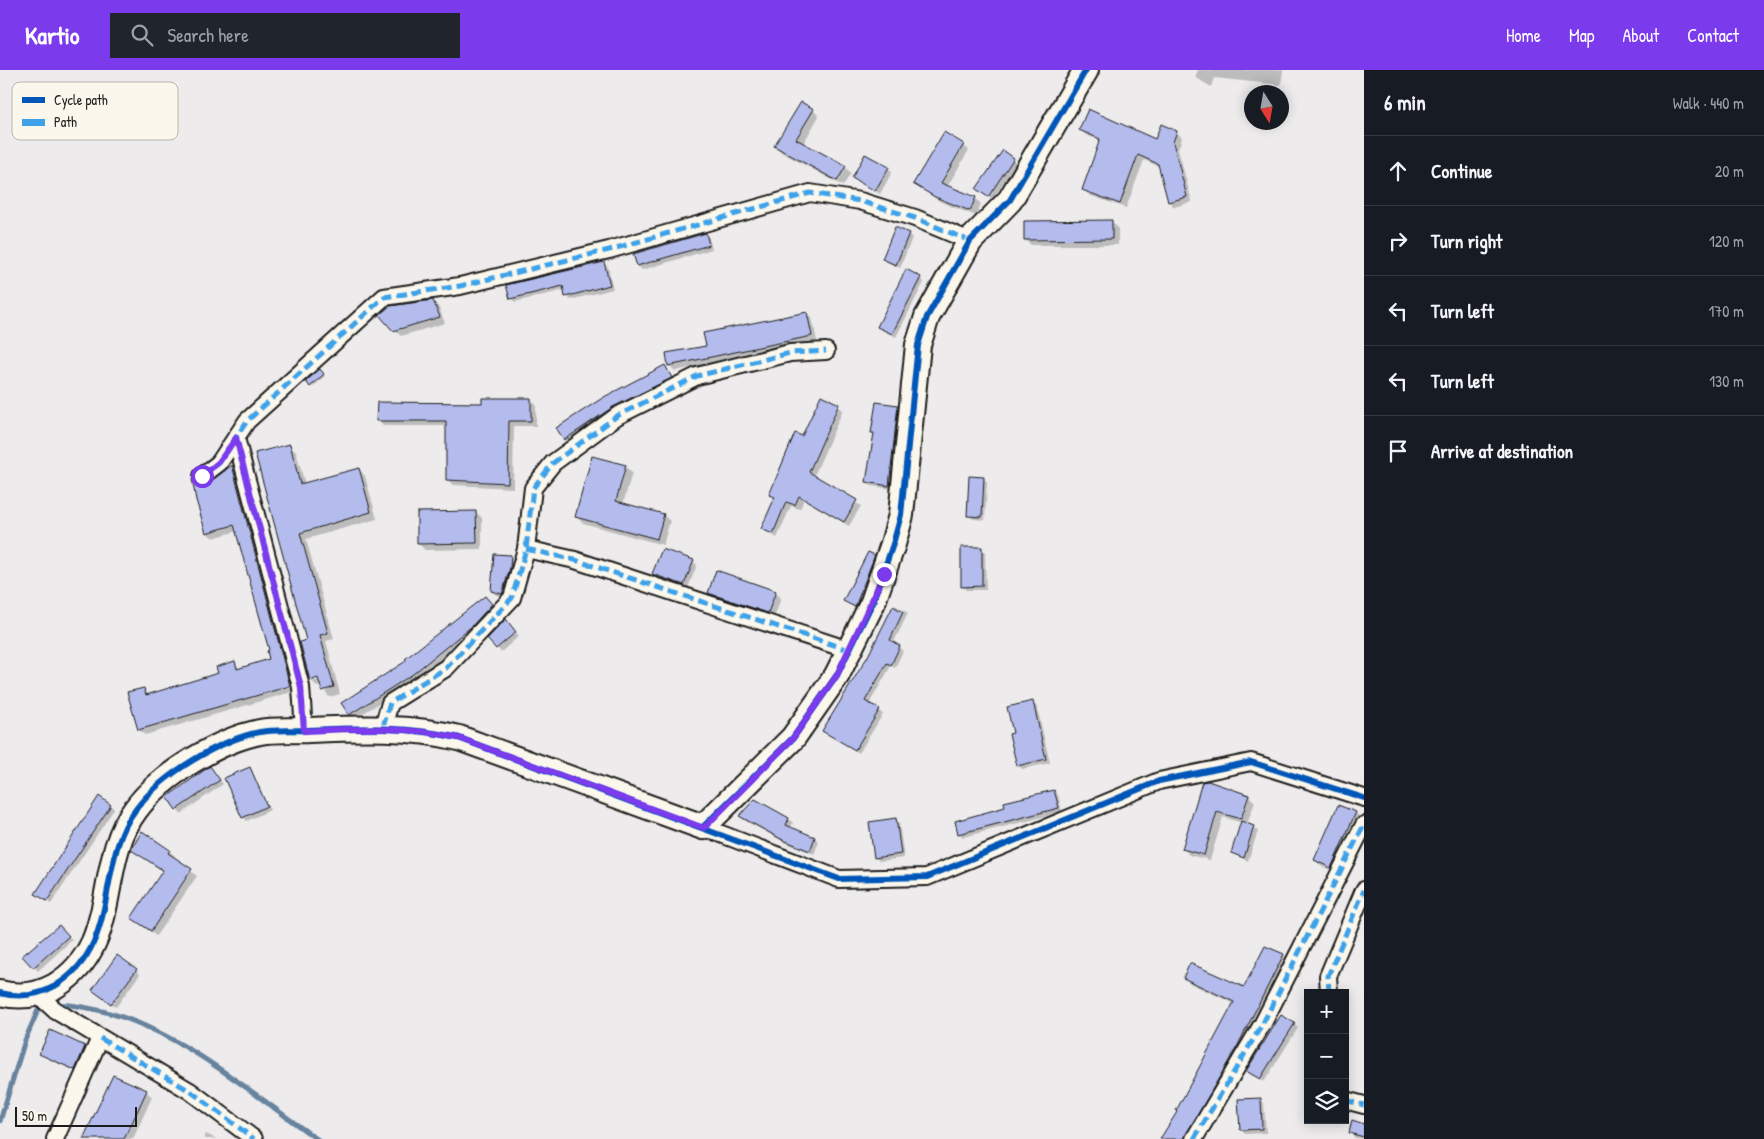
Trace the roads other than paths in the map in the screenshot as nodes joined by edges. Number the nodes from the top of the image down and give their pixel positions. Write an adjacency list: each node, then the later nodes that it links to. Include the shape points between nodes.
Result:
1 (1086, 70): 2 (street, via 1010,200)
2 (970, 241): 4 (street, via 915,218 860,201 810,193 609,250 460,286 384,297 248,421); 7 (street, via 921,331 901,515 884,574)
3 (826, 351): 6 (street, via 790,353 697,376 617,416 553,463 533,488)
4 (236, 438): 5 (street, via 219,462); 9 (street, via 301,687)
5 (202, 476)
6 (526, 549): 7 (street, via 575,560); 8 (street, via 512,598 446,668 390,703)
7 (849, 650): 12 (street, via 837,675 793,738)
8 (383, 727): 9 (street); 12 (street, via 459,738)
9 (304, 731): 16 (street, via 260,732 231,740 166,779 144,798 127,822 119,843 101,921 88,955)
10 (1364, 798): 12 (street, via 1251,762 1159,781 927,877 839,879)
11 (1364, 825): 22 (street, via 1263,1023)
12 (704, 828)
13 (1364, 890): 14 (street, via 1328,976)
14 (1329, 989)
15 (0, 993): 16 (street)
16 (48, 1001): 17 (street)
17 (100, 1038): 20 (street); 21 (street, via 190,1091)
18 (1349, 1101): 19 (street)
19 (1364, 1105)
20 (55, 1139)
21 (254, 1139)
22 (1194, 1139)

